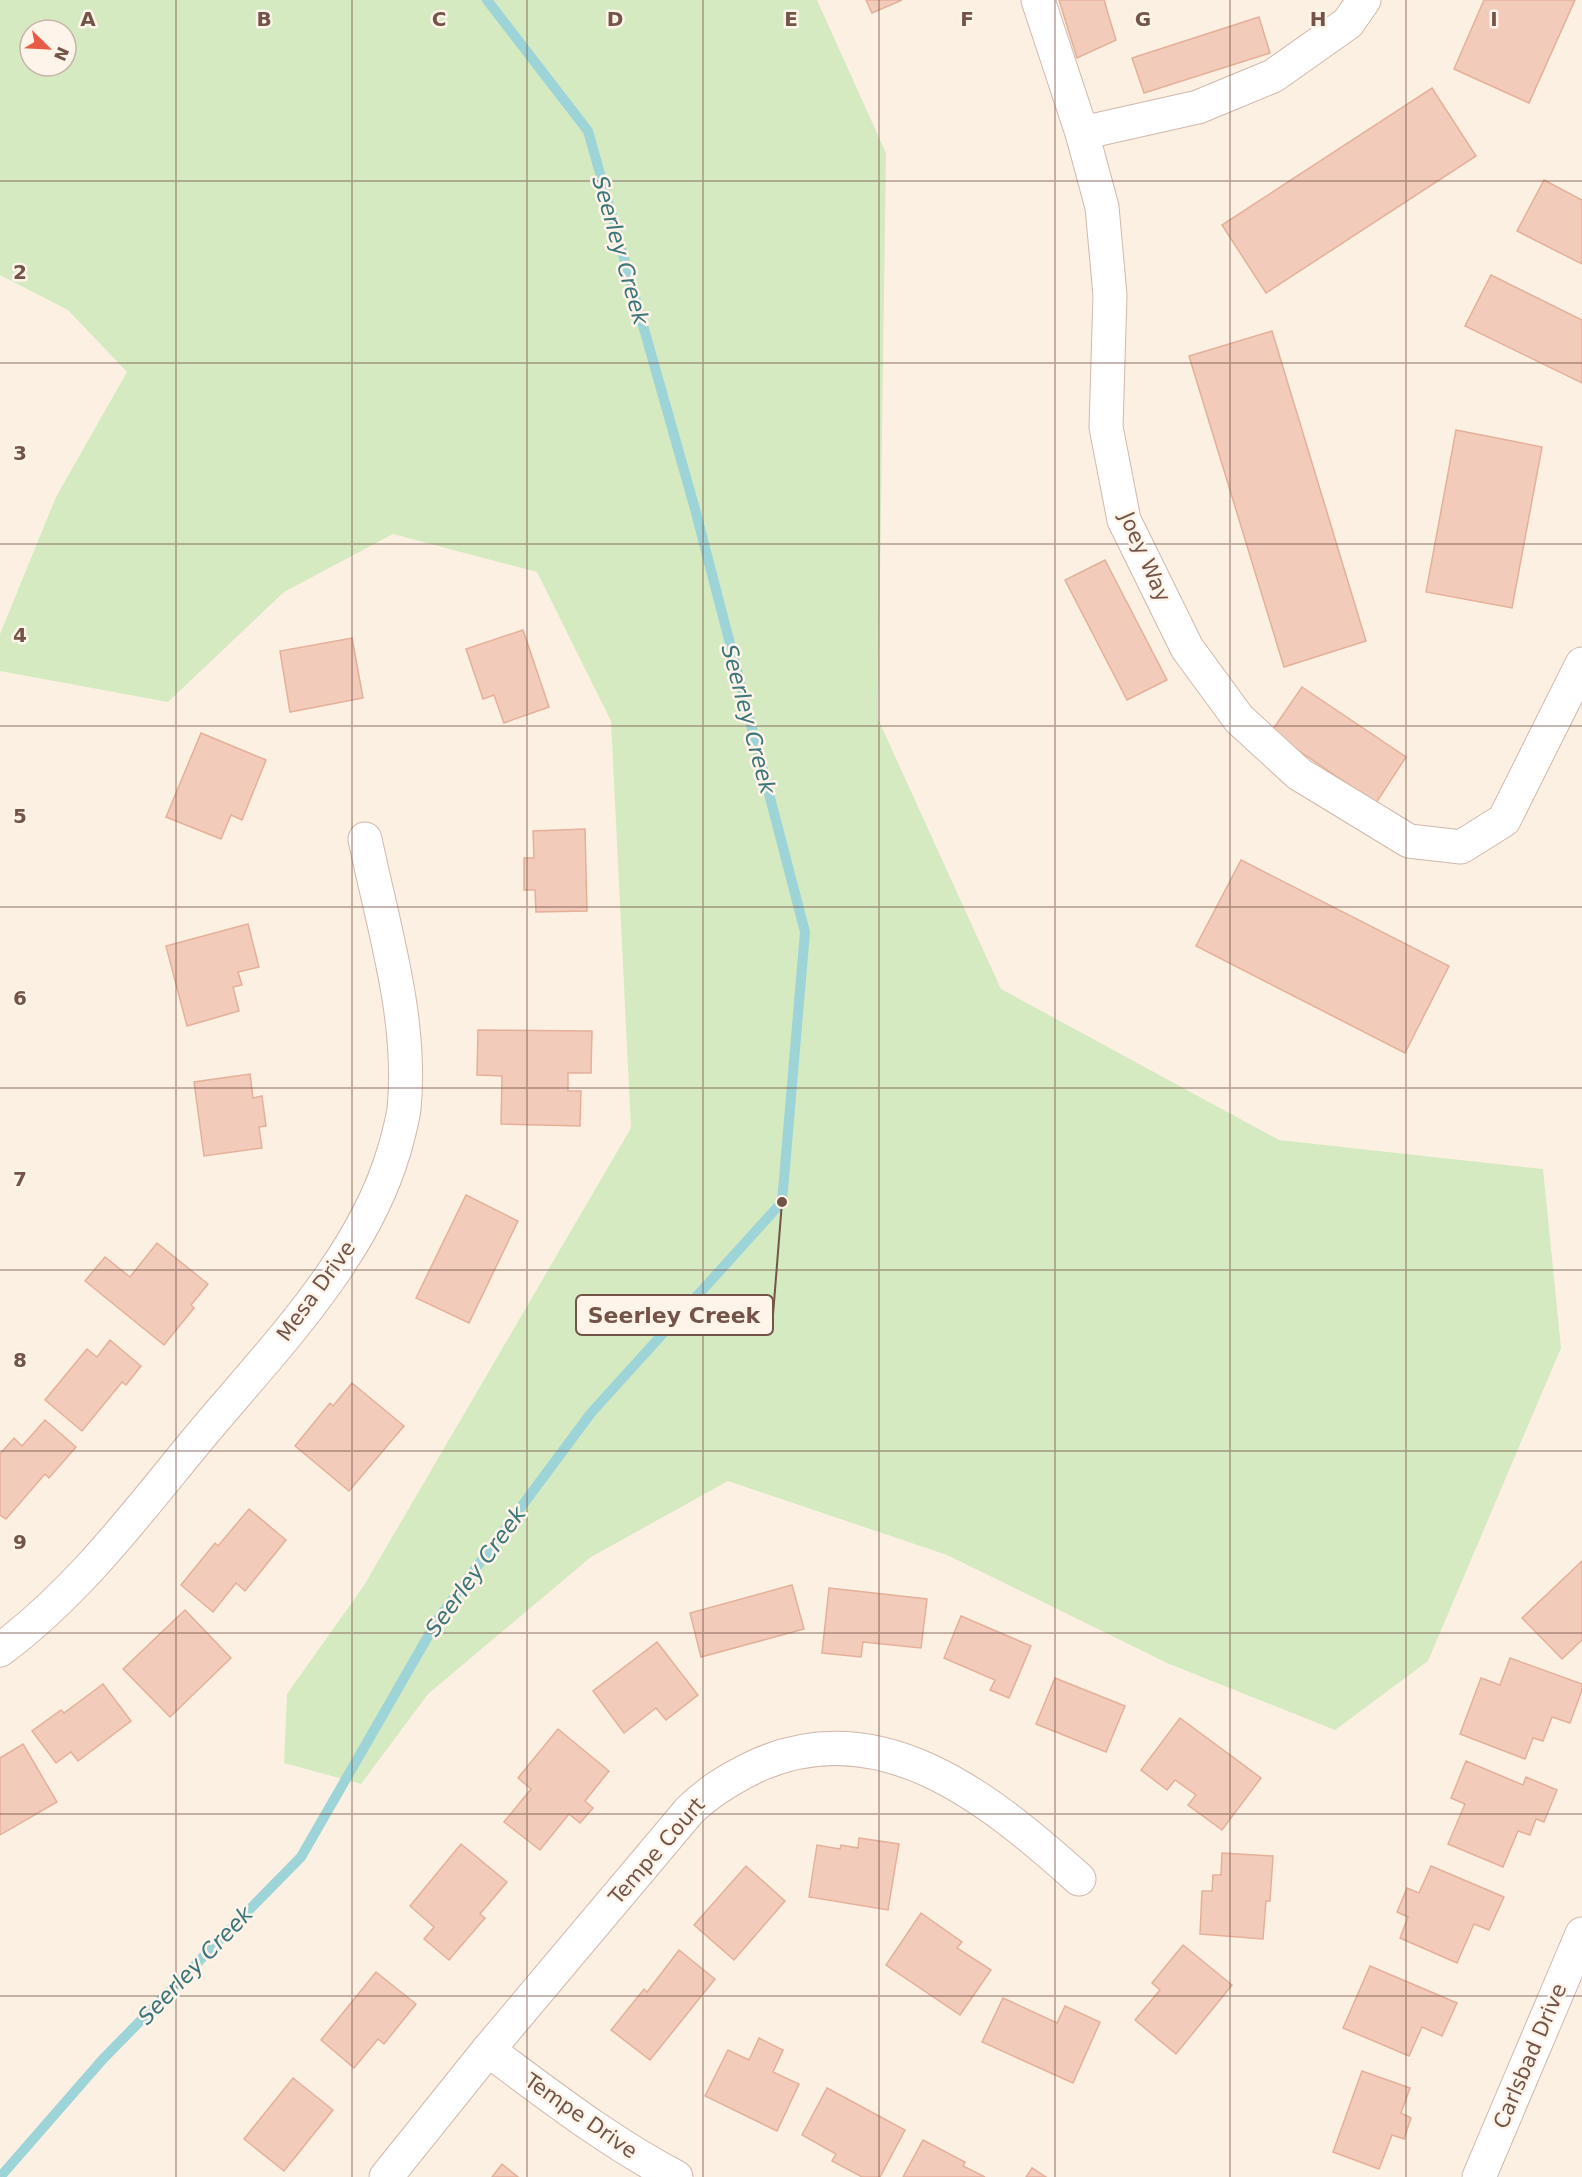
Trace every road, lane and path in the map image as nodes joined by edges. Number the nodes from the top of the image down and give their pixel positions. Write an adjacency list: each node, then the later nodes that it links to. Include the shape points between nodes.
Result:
1 (1038, 0): 3 (street, Joey Way)
2 (1364, 0): 3 (street, via 1348,23 1274,76 1198,107)
3 (1082, 133): 4 (street, Joey Way, via 1102,207 1110,295 1106,427 1124,520 1187,648 1239,719 1299,774 1409,841 1461,847 1504,820)
4 (1582, 664)
5 (365, 838): 6 (street, Mesa Drive, via 402,1013 406,1050 404,1110 378,1196 323,1288 108,1547 53,1606)
6 (0, 1650)
7 (1079, 1879): 9 (street, Tempe Court, via 1011,1820 962,1787 917,1765 883,1754 848,1749 778,1756 715,1788 689,1811)
8 (1582, 1934): 12 (street, Carlsbad Drive)
9 (488, 2050): 10 (street, Tempe Court); 11 (street, Tempe Drive, via 592,2126)
10 (386, 2177)
11 (676, 2177)
12 (1479, 2177)

